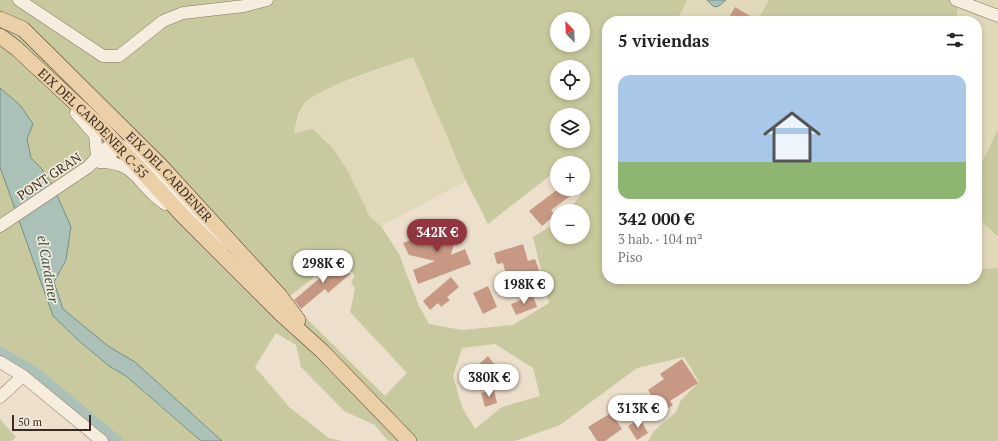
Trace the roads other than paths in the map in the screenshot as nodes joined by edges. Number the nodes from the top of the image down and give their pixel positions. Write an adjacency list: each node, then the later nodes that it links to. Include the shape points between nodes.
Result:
1 (19, 0): 2 (street, via 103,56 120,56 163,21 183,13 244,6)
2 (267, 0)
3 (956, 0): 5 (street)
4 (0, 8): 7 (main road, via 14,18)
5 (998, 16)
6 (0, 19): 7 (main road, EIX DEL CARDENER)
7 (23, 29): 9 (main road, EIX DEL CARDENER)
8 (0, 36): 10 (main road, EIX DEL CARDENER C-55)
9 (53, 60): 11 (street, via 70,84 106,121 117,138); 15 (main road, EIX DEL CARDENER, via 161,166)
10 (58, 87): 11 (main road, EIX DEL CARDENER C-55); 12 (street, via 74,112 95,135)
11 (116, 145): 12 (street, PONT GRAN, via 112,153); 13 (main road, EIX DEL CARDENER C-55); 15 (street, via 130,149 152,169 203,225 216,237)
12 (95, 162): 13 (street, via 116,163 130,169 158,200); 14 (street, PONT GRAN)
13 (183, 216): 16 (main road, EIX DEL CARDENER, via 280,313)
14 (0, 226)
15 (234, 246): 16 (main road, EIX DEL CARDENER, via 280,296)
16 (322, 351): 21 (main road, EIX DEL CARDENER)
17 (0, 362): 18 (street)
18 (23, 376): 19 (street); 20 (street)
19 (0, 397)
20 (102, 441)
21 (409, 441)

